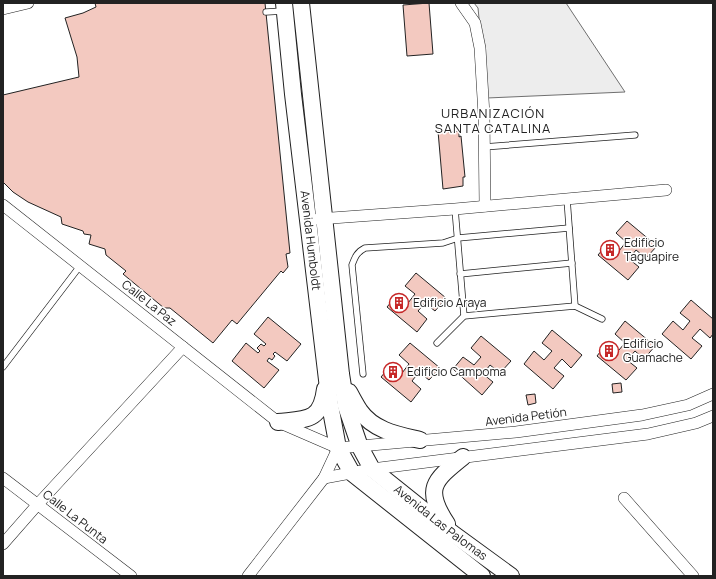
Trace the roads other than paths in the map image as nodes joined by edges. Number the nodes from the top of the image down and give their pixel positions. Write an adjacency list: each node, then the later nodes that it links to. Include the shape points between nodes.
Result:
1 (28, 3): 5 (street)
2 (301, 3): 14 (main road, Avenida Humboldt)
3 (461, 3): 8 (street, via 475,23 480,48)
4 (284, 7): 6 (lane); 15 (main road, Avenida Humboldt)
5 (3, 9)
6 (266, 12)
7 (635, 135): 8 (lane)
8 (484, 146): 12 (street)
9 (666, 190): 10 (street)
10 (567, 199): 12 (street); 16 (lane)
11 (3, 205): 19 (street, Calle La Paz)
12 (485, 206): 13 (street)
13 (455, 209): 14 (street); 17 (lane)
14 (324, 218): 15 (street); 28 (main road, Avenida Humboldt)
15 (308, 219): 28 (main road, Avenida Humboldt)
16 (569, 228): 17 (lane); 18 (lane)
17 (458, 238): 20 (lane); 27 (lane, via 443,243 365,248 354,258 352,265)
18 (572, 263): 20 (lane); 21 (lane)
19 (80, 266): 25 (street, Calle La Paz); 26 (lane)
20 (460, 274): 22 (lane)
21 (575, 306): 22 (lane); 23 (lane)
22 (464, 316): 24 (lane)
23 (602, 318)
24 (437, 343)
25 (184, 347): 31 (street, Calle La Paz); 41 (street)
26 (3, 367)
27 (363, 374)
28 (334, 380): 31 (main road, via 316,414 305,420); 32 (main road, via 373,424 386,432); 33 (main road, Avenida Humboldt); 34 (main road, Avenida Humboldt, via 330,405)
29 (713, 394): 32 (street, Avenida Petión, via 688,404 642,415 516,432)
30 (713, 416): 35 (street, via 696,423 648,434)
31 (278, 422): 34 (street, Calle La Paz)
32 (420, 440): 33 (street, Avenida Petión)
33 (360, 446): 34 (street, Avenida Petión); 36 (main road, Avenida Humboldt)
34 (338, 448): 37 (main road, Avenida Humboldt); 39 (street)
35 (463, 457): 36 (street); 42 (main road, via 439,478 434,488 434,500)
36 (372, 469): 37 (street); 42 (main road, Avenida Las Palomas)
37 (352, 473): 39 (street); 46 (main road, Avenida Las Palomas)
38 (3, 478): 41 (street, Calle La Punta)
39 (324, 478): 45 (street)
40 (624, 498): 48 (street)
41 (38, 504): 43 (street); 44 (street, Calle La Punta)
42 (452, 533): 47 (main road, Avenida Las Palomas)
43 (3, 544)
44 (131, 576)
45 (248, 576)
46 (482, 576)
47 (511, 576)
48 (693, 576)

